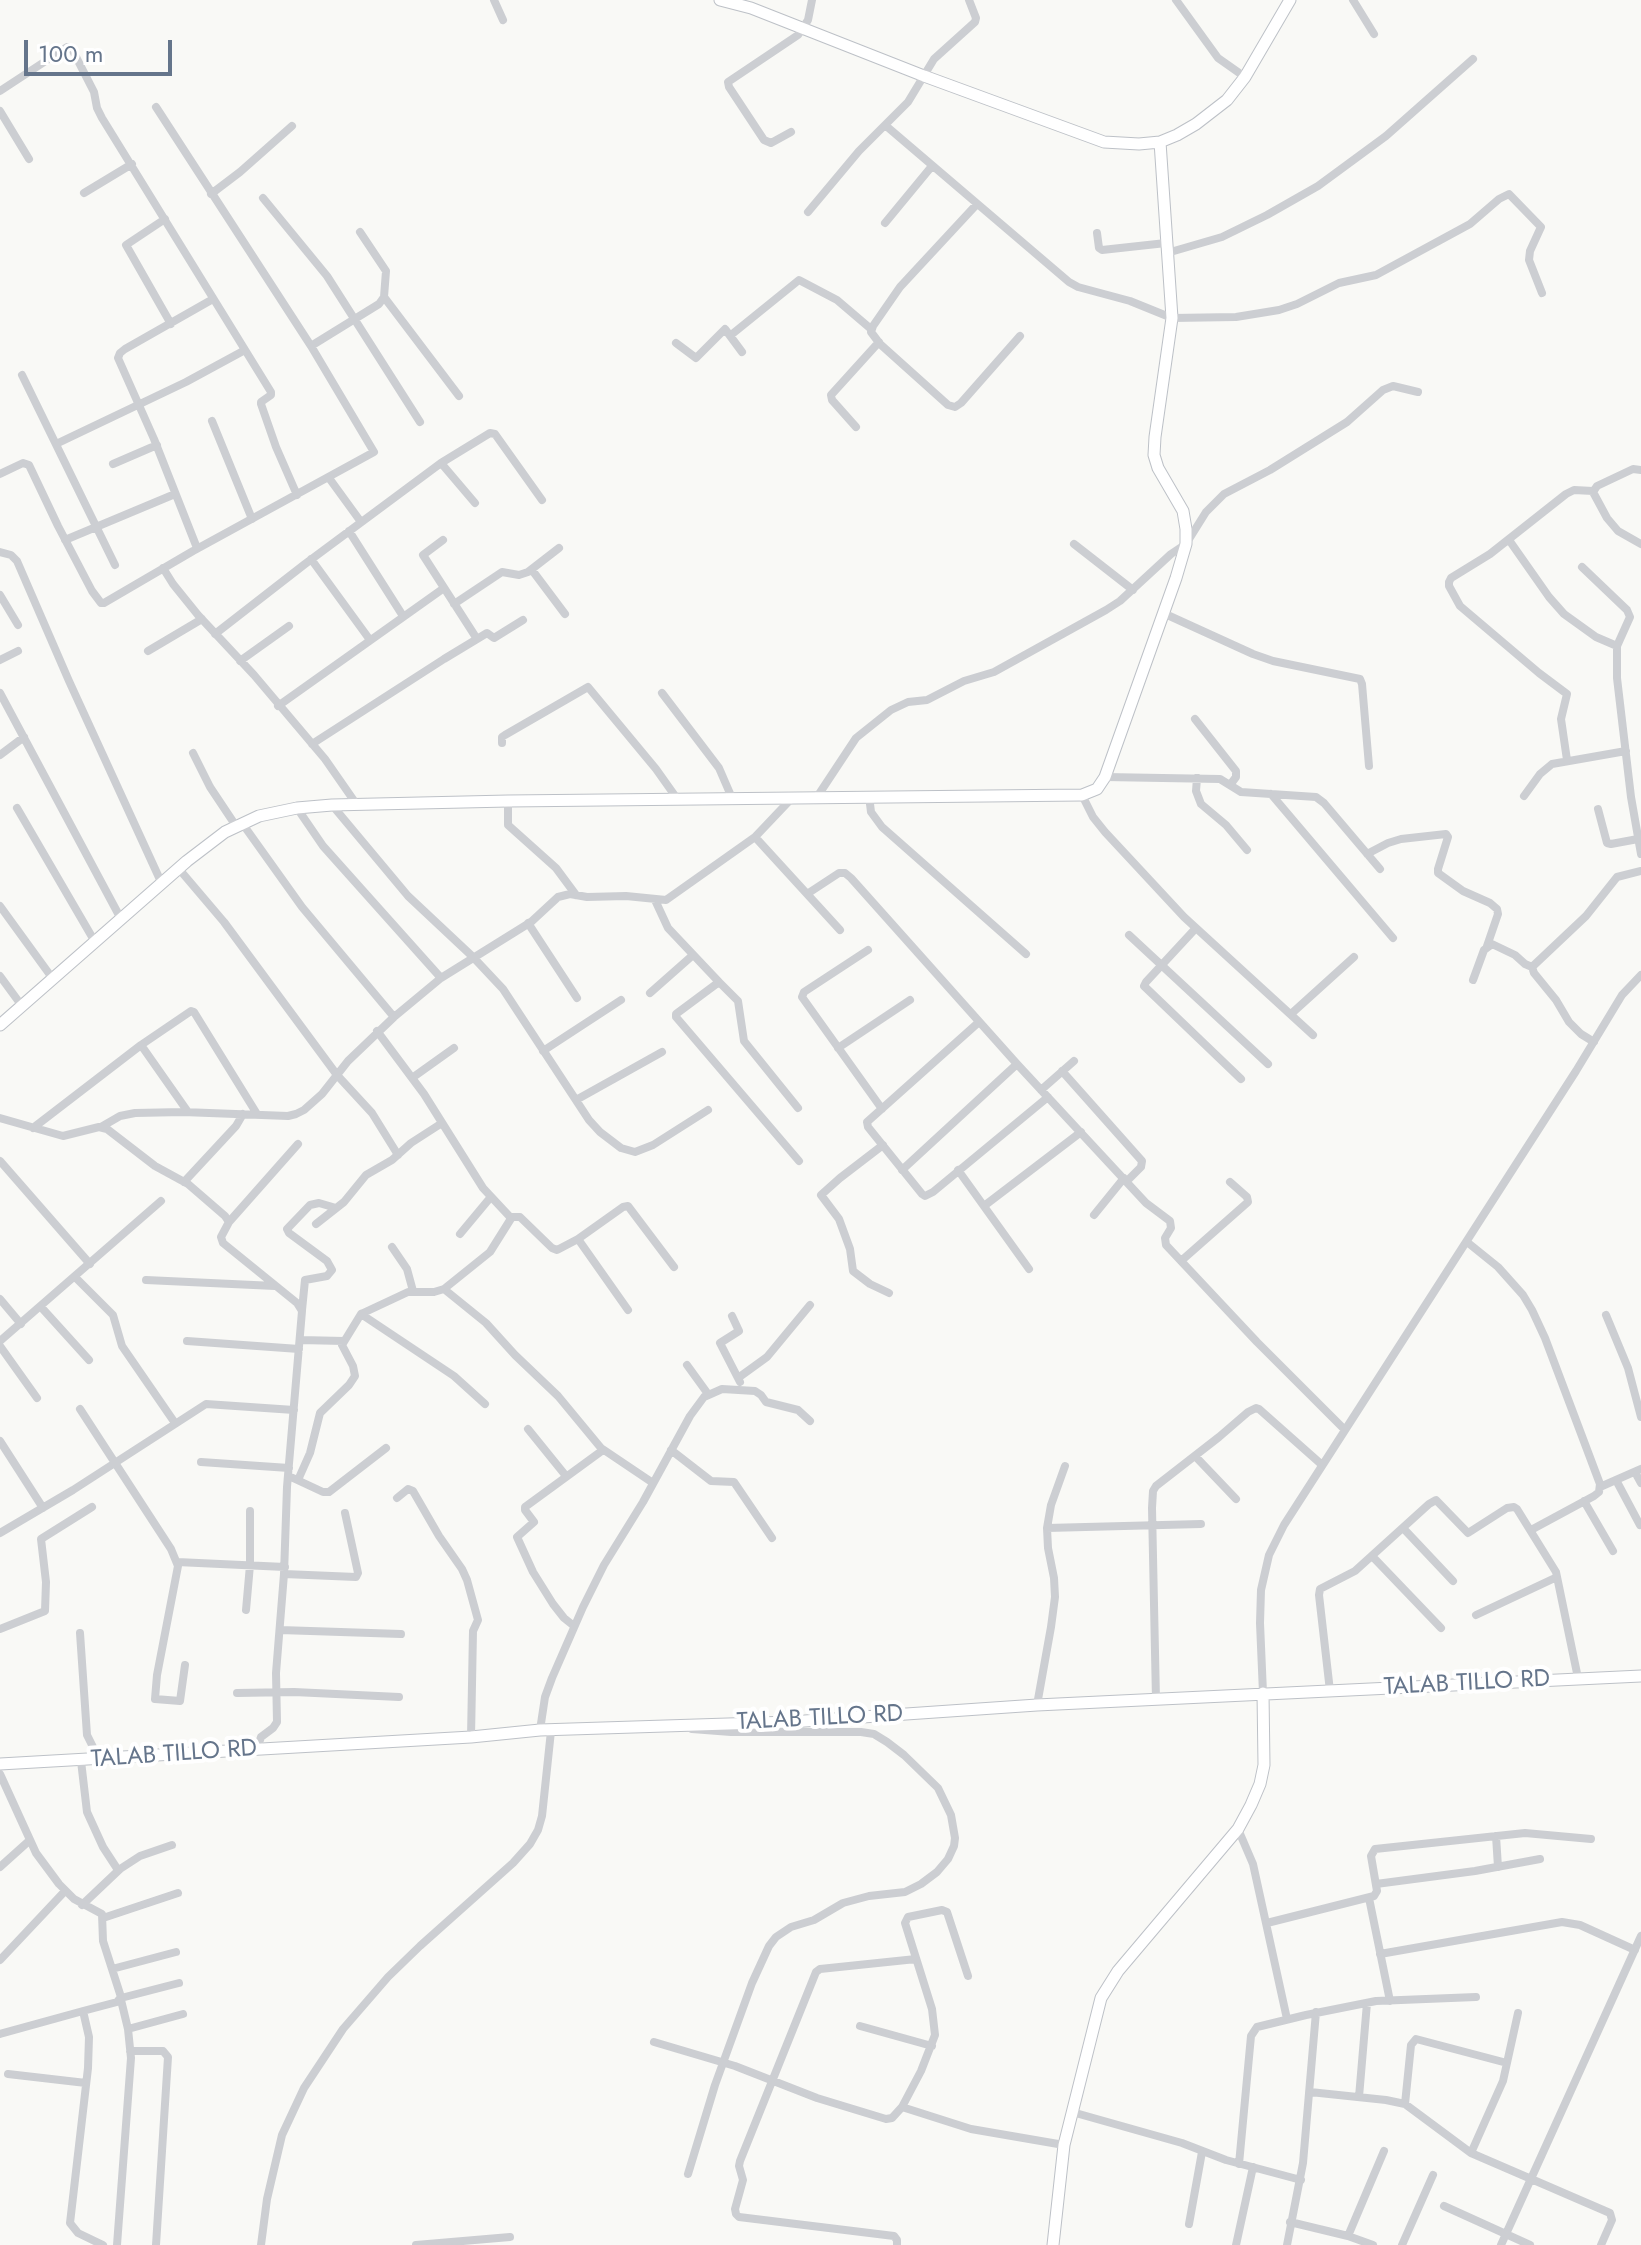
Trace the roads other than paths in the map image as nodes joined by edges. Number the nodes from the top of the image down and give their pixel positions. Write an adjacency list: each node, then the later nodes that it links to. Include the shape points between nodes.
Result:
1 (494, 0): 8 (street)
2 (720, 0): 9 (street)
3 (812, 0): 9 (street)
4 (969, 0): 12 (street, via 975,22)
5 (1176, 0): 13 (street, via 1218,58)
6 (1290, 0): 13 (street)
7 (1353, 0): 10 (street)
8 (503, 20)
9 (805, 24): 12 (street); 19 (street, via 792,40 728,82 764,140 771,143)
10 (1374, 34)
11 (1473, 59): 33 (street, via 1366,152 1318,186 1232,232 1189,248)
12 (927, 72): 17 (street); 20 (street, via 1104,142)
13 (1238, 74): 20 (street, via 1227,100)
14 (0, 91): 22 (street, via 71,47 102,118)
15 (156, 107): 25 (street)
16 (0, 111): 21 (street)
17 (885, 125): 23 (street); 28 (street)
18 (292, 126): 25 (street)
19 (791, 132)
20 (1160, 142): 33 (street)
21 (29, 159)
22 (132, 164): 24 (street); 29 (street)
23 (932, 166): 27 (street); 30 (street)
24 (84, 193)
25 (211, 194): 45 (street)
26 (263, 198): 38 (street, via 327,276)
27 (977, 204): 37 (street, via 1072,285); 40 (street, via 900,287)
28 (808, 212)
29 (165, 219): 36 (street); 39 (street, via 126,245)
30 (885, 223)
31 (360, 232): 35 (street, via 386,271)
32 (1097, 233): 33 (street, via 1102,250)
33 (1167, 248): 37 (street)
34 (1542, 293): 37 (street, via 1529,260 1541,227 1509,194 1470,224 1376,275 1339,283 1279,310)
35 (384, 297): 38 (street); 50 (street)
36 (213, 299): 39 (street); 46 (street)
37 (1172, 318): 75 (street, via 1154,455 1183,511)
38 (354, 321): 45 (street); 53 (street)
39 (171, 324): 51 (street, via 118,355)
40 (871, 329): 41 (street, via 837,300 799,280); 43 (street)
41 (731, 335): 44 (street, via 724,330 696,358); 47 (street)
42 (1020, 336): 43 (street, via 955,407)
43 (879, 342): 54 (street, via 831,395)
44 (676, 343)
45 (311, 346): 61 (street, via 374,451)
46 (245, 350): 51 (street); 64 (street, via 271,392 261,404)
47 (742, 352)
48 (22, 375): 55 (street)
49 (1418, 392): 75 (street, via 1393,386 1383,390 1347,422 1224,494)
50 (459, 396)
51 (140, 405): 55 (street); 56 (street)
52 (212, 421): 67 (street)
53 (420, 422)
54 (856, 427)
55 (56, 444): 69 (street)
56 (157, 445): 58 (street); 63 (street)
57 (441, 463): 65 (street, via 493,433); 66 (street); 68 (street)
58 (113, 464)
59 (1641, 470): 62 (street, via 1633,469)
60 (0, 474): 71 (street, via 29,465)
61 (329, 478): 64 (street); 68 (street)
62 (1593, 491): 73 (street, via 1566,494); 76 (street, via 1618,531)
63 (175, 494): 69 (street); 77 (street)
64 (297, 495): 67 (street)
65 (542, 500)
66 (475, 503)
67 (252, 519): 77 (street)
68 (361, 522): 70 (street)
69 (96, 527): 71 (street); 81 (street)
70 (349, 531): 80 (street); 91 (street)
71 (65, 540): 83 (street, via 101,603)
72 (443, 540): 85 (street, via 423,555)
73 (1509, 540): 99 (street, via 1564,614); 114 (street, via 1451,578 1449,586 1460,606 1567,694 1561,715)
74 (1074, 544): 86 (street)
75 (1186, 544): 86 (street); 89 (street)
76 (1641, 544)
77 (197, 548): 83 (street)
78 (559, 548): 84 (street)
79 (0, 552): 143 (street, via 17,561)
80 (311, 559): 96 (street); 98 (street)
81 (115, 565)
82 (1582, 567): 99 (street, via 1629,613)
83 (163, 568): 92 (street)
84 (532, 570): 88 (street, via 519,575 502,572); 90 (street)
85 (444, 588): 88 (street); 91 (street)
86 (1133, 590): 124 (street, via 994,672 891,710 856,738)
87 (0, 595): 94 (street)
88 (454, 604): 97 (street)
89 (1163, 613): 115 (street, via 1273,661 1360,679); 116 (street)
90 (565, 614)
91 (403, 616): 98 (street)
92 (202, 619): 96 (street); 101 (street)
93 (523, 620): 97 (street, via 494,638 488,633)
94 (18, 625)
95 (289, 626): 103 (street)
96 (215, 634): 103 (street)
97 (477, 639): 110 (street)
98 (370, 640): 106 (street)
99 (1617, 646): 111 (street)
100 (18, 651): 102 (street)
101 (148, 651)
102 (0, 660)
103 (240, 661): 106 (street)
104 (0, 693): 108 (street)
105 (662, 693): 125 (street, via 714,761)
106 (278, 706): 110 (street)
107 (1195, 719): 118 (street, via 1236,771)
108 (24, 737): 113 (street); 148 (street)
109 (502, 743): 127 (street, via 505,735 588,687)
110 (312, 744): 126 (street)
111 (1626, 751): 114 (street); 129 (street)
112 (193, 753): 134 (street)
113 (0, 755)
114 (1567, 760): 122 (street, via 1547,766)
115 (1369, 766)
116 (1105, 777): 117 (street); 120 (street, via 1097,789)
117 (1197, 778): 118 (street); 137 (street, via 1201,804)
118 (1230, 785): 119 (street, via 1241,792)
119 (1271, 794): 138 (street, via 1316,797); 153 (street)
120 (1082, 795): 121 (street); 150 (street, via 1105,832)
121 (869, 796): 124 (street); 157 (street, via 871,812 882,827)
122 (1524, 796)
123 (793, 797): 124 (street); 125 (street); 135 (street)
124 (817, 797)
125 (732, 798): 127 (street)
126 (354, 800): 128 (street); 130 (street)
127 (678, 800): 128 (street)
128 (508, 801): 145 (street, via 508,825 556,868)
129 (1636, 802): 136 (street)
130 (332, 805): 132 (street); 159 (street, via 408,896)
131 (17, 808): 154 (street)
132 (297, 808): 134 (street); 166 (street, via 323,846)
133 (1598, 809): 136 (street, via 1607,843)
134 (235, 822): 140 (street); 175 (street)
135 (755, 837): 144 (street); 146 (street, via 670,898)
136 (1638, 839): 139 (street)
137 (1247, 850)
138 (1367, 854): 141 (street); 155 (street, via 1401,839 1446,834 1438,873 1498,912)
139 (1641, 854)
140 (179, 869): 143 (street); 190 (street)
141 (1380, 869)
142 (1641, 871): 162 (street, via 1617,877 1586,916)
143 (160, 879): 148 (street)
144 (807, 894): 151 (street); 176 (street, via 845,873)
145 (576, 895): 146 (street); 149 (street, via 562,895)
146 (655, 900): 158 (street, via 665,924)
147 (0, 906): 163 (street)
148 (119, 915): 154 (street)
149 (528, 923): 159 (street); 170 (street)
150 (1196, 928): 161 (street); 174 (street)
151 (840, 930)
152 (1129, 935): 161 (street)
153 (1393, 938)
154 (93, 939): 163 (street)
155 (1487, 946): 162 (street, via 1511,952); 167 (street)
156 (868, 950): 183 (street, via 802,995)
157 (1026, 954)
158 (693, 955): 168 (street); 169 (street)
159 (473, 957): 166 (street); 184 (street, via 503,989)
160 (1354, 957): 174 (street)
161 (1161, 966): 188 (street); 192 (street, via 1145,988)
162 (1532, 967): 180 (street, via 1569,1022)
163 (50, 974): 173 (street)
164 (1641, 975): 180 (street, via 1622,995)
165 (0, 976): 173 (street)
166 (441, 978): 175 (street)
167 (1473, 980)
168 (719, 982): 195 (street, via 738,1001 744,1041); 210 (street, via 676,1017)
169 (650, 993)
170 (577, 998)
171 (621, 1000): 184 (street)
172 (910, 1000): 183 (street)
173 (19, 1002): 177 (street)
174 (1291, 1014): 179 (street)
175 (394, 1017): 178 (street)
176 (979, 1022): 187 (street); 196 (street)
177 (0, 1025)
178 (377, 1031): 190 (street); 191 (street)
179 (1313, 1035)
180 (1594, 1042): 226 (street)
181 (141, 1045): 198 (street); 200 (street, via 193,1011); 204 (street)
182 (454, 1048): 191 (street)
183 (838, 1048): 196 (street)
184 (543, 1051): 194 (street)
185 (662, 1052): 194 (street)
186 (1074, 1061): 189 (street)
187 (1017, 1064): 193 (street); 211 (street)
188 (1268, 1064)
189 (1062, 1071): 193 (street); 213 (street, via 1141,1159 1141,1167)
190 (337, 1075): 200 (street, via 296,1114); 208 (street, via 372,1113)
191 (412, 1078): 202 (street)
192 (1241, 1079)
193 (1044, 1094): 205 (street); 212 (street)
194 (576, 1100): 197 (street, via 600,1132 635,1152)
195 (798, 1108)
196 (882, 1109): 207 (street, via 867,1126)
197 (708, 1110)
198 (188, 1112): 199 (street); 203 (street, via 126,1114)
199 (243, 1114): 200 (street); 214 (street)
200 (257, 1114)
201 (0, 1118): 204 (street)
202 (442, 1123): 208 (street); 216 (street)
203 (100, 1127): 204 (street, via 66,1137); 214 (street)
204 (33, 1128)
205 (1081, 1132): 213 (street); 218 (street)
206 (298, 1144): 222 (street)
207 (883, 1145): 211 (street); 237 (street, via 821,1195 844,1232 853,1271)
208 (398, 1155): 219 (street, via 362,1178)
209 (0, 1161): 229 (street)
210 (799, 1161)
211 (902, 1170): 212 (street, via 925,1196)
212 (958, 1170): 218 (street)
213 (1126, 1180): 220 (street); 228 (street, via 1170,1221 1165,1243)
214 (184, 1182): 222 (street)
215 (1230, 1182): 228 (street, via 1248,1202)
216 (490, 1198): 221 (street); 224 (street)
217 (161, 1201): 229 (street)
218 (984, 1206): 231 (street)
219 (336, 1208): 223 (street); 242 (street, via 310,1205 286,1230 331,1267 330,1274 305,1280)
220 (1094, 1215)
221 (511, 1218): 225 (street, via 520,1217 555,1250); 235 (street, via 490,1252)
222 (229, 1222): 234 (street, via 223,1243)
223 (316, 1224)
224 (460, 1234)
225 (578, 1239): 230 (street, via 628,1206); 241 (street)
226 (1467, 1242): 264 (street); 280 (street, via 1498,1267 1532,1310)
227 (392, 1247): 236 (street, via 407,1269)
228 (1181, 1261): 264 (street)
229 (90, 1264): 232 (street)
230 (674, 1267)
231 (1029, 1269)
232 (75, 1277): 240 (street); 262 (street, via 113,1315 122,1346)
233 (146, 1280): 234 (street)
234 (276, 1286): 242 (street)
235 (444, 1289): 236 (street); 267 (street, via 486,1323)
236 (413, 1291): 243 (street)
237 (889, 1293)
238 (0, 1299): 246 (street)
239 (810, 1305): 253 (street, via 773,1351)
240 (41, 1307): 246 (street); 251 (street)
241 (628, 1310)
242 (302, 1311): 250 (street)
243 (361, 1314): 248 (street); 257 (street, via 454,1376)
244 (1606, 1315): 260 (street)
245 (732, 1316): 253 (street, via 739,1331 720,1343)
246 (21, 1324): 249 (street)
247 (187, 1341): 250 (street)
248 (344, 1341): 250 (street); 275 (street, via 355,1376 320,1413 310,1453)
249 (0, 1343): 256 (street)
250 (300, 1344): 259 (street)
251 (89, 1360)
252 (687, 1365): 255 (street)
253 (738, 1378): 254 (street)
254 (743, 1390): 255 (street); 261 (street, via 798,1410)
255 (708, 1394): 268 (street)
256 (37, 1398)
257 (485, 1404)
258 (80, 1409): 270 (street)
259 (294, 1410): 262 (street, via 206,1404); 275 (street)
260 (1641, 1417)
261 (810, 1421)
262 (175, 1423): 270 (street)
263 (528, 1429): 276 (street)
264 (1344, 1429): 272 (street)
265 (0, 1441): 285 (street)
266 (386, 1448): 275 (street, via 329,1492)
267 (603, 1450): 276 (street); 278 (street)
268 (671, 1450): 278 (street); 295 (street, via 711,1481 734,1482)
269 (1195, 1456): 272 (street, via 1258,1408); 282 (street); 289 (street, via 1153,1491)
270 (116, 1462): 285 (street); 298 (street)
271 (201, 1462): 275 (street)
272 (1321, 1464): 317 (street, via 1275,1540 1264,1573)
273 (1065, 1466): 291 (street)
274 (1638, 1470): 277 (street); 279 (street)
275 (293, 1476): 300 (street)
276 (566, 1476): 305 (street, via 525,1507 534,1522 517,1540 553,1604)
277 (1616, 1480): 280 (street); 290 (street)
278 (653, 1483): 305 (street)
279 (1641, 1483)
280 (1600, 1487): 283 (street)
281 (397, 1498): 323 (street, via 413,1491 467,1580 478,1620 472,1635)
282 (1236, 1499)
283 (1584, 1501): 293 (street); 296 (street)
284 (92, 1507): 307 (street, via 39,1542 45,1611)
285 (43, 1508): 294 (street)
286 (250, 1511): 299 (street)
287 (345, 1513): 300 (street, via 358,1575)
288 (1201, 1524): 289 (street)
289 (1152, 1525): 291 (street); 319 (street)
290 (1640, 1525)
291 (1047, 1528): 320 (street, via 1055,1597)
292 (1403, 1528): 293 (street, via 1436,1500 1467,1533 1512,1507); 297 (street); 302 (street)
293 (1531, 1530): 301 (street)
294 (0, 1533)
295 (772, 1538)
296 (1613, 1551)
297 (1372, 1556): 306 (street); 314 (street, via 1319,1592)
298 (177, 1562): 299 (street); 311 (street, via 155,1699 181,1701)
299 (250, 1565): 300 (street); 303 (street)
300 (284, 1570): 308 (street)
301 (1557, 1577): 304 (street); 313 (street)
302 (1453, 1581)
303 (246, 1610)
304 (1476, 1615)
305 (574, 1626): 322 (street, via 545,1697)
306 (1441, 1628)
307 (0, 1629)
308 (285, 1630): 310 (street); 315 (street)
309 (80, 1633): 325 (street, via 87,1735)
310 (401, 1634)
311 (185, 1665)
312 (1641, 1676): 313 (street, TALAB TILLO RD)
313 (1578, 1678): 314 (street, TALAB TILLO RD)
314 (1330, 1691): 317 (street, TALAB TILLO RD)
315 (280, 1692): 316 (street); 318 (street); 324 (street, via 277,1722)
316 (237, 1693)
317 (1263, 1693): 319 (street, TALAB TILLO RD); 329 (street, via 1264,1765)
318 (399, 1697)
319 (1156, 1700): 320 (street, TALAB TILLO RD)
320 (1037, 1705): 321 (street, TALAB TILLO RD)
321 (675, 1726): 322 (street, TALAB TILLO RD); 370 (street, via 874,1734 938,1788 955,1838 948,1859 921,1884 843,1903 776,1937 752,1983)
322 (546, 1731): 323 (street, TALAB TILLO RD); 398 (street, via 538,1830 513,1863 388,1977 324,2055 282,2135)
323 (471, 1737): 324 (street, TALAB TILLO RD)
324 (257, 1749): 325 (street, TALAB TILLO RD)
325 (99, 1759): 326 (street, TALAB TILLO RD)
326 (81, 1761): 327 (street, TALAB TILLO RD); 337 (street, via 87,1812)
327 (0, 1764)
328 (0, 1774): 332 (street)
329 (1238, 1829): 344 (street, via 1253,1864); 378 (street, via 1105,1990)
330 (1496, 1836): 331 (street, via 1534,1833); 336 (street); 338 (street, via 1375,1849 1371,1856)
331 (1591, 1839)
332 (30, 1840): 335 (street); 339 (street)
333 (172, 1845): 337 (street)
334 (1540, 1859): 336 (street)
335 (0, 1867)
336 (1498, 1867): 338 (street)
337 (118, 1870): 342 (street)
338 (1376, 1884): 341 (street, via 1376,1894)
339 (65, 1891): 342 (street); 350 (street)
340 (178, 1893): 343 (street)
341 (1369, 1898): 344 (street); 348 (street)
342 (82, 1905): 343 (street)
343 (103, 1918): 351 (street)
344 (1267, 1923): 362 (street)
345 (1641, 1936): 346 (street)
346 (1635, 1950): 348 (street, via 1562,1922); 387 (street)
347 (176, 1952): 351 (street)
348 (1380, 1954): 356 (street)
349 (916, 1959): 352 (street, via 906,1920 945,1911); 367 (street, via 935,2021); 372 (street, via 817,1970)
350 (0, 1960)
351 (112, 1969): 355 (street)
352 (968, 1976)
353 (179, 1983): 355 (street)
354 (1476, 1997): 356 (street)
355 (121, 1999): 358 (street); 364 (street)
356 (1390, 2001): 357 (street)
357 (1367, 2003): 359 (street); 375 (street)
358 (83, 2011): 365 (street); 373 (street, via 89,2037)
359 (1316, 2012): 362 (street); 374 (street)
360 (1518, 2013): 369 (street)
361 (183, 2014): 364 (street)
362 (1287, 2019): 383 (street, via 1252,2032)
363 (860, 2026): 367 (street)
364 (128, 2029): 368 (street)
365 (0, 2034)
366 (654, 2042): 370 (street)
367 (932, 2046): 377 (street)
368 (130, 2051): 396 (street); 397 (street, via 163,2051 168,2057)
369 (1507, 2063): 376 (street, via 1416,2039); 382 (street)
370 (724, 2064): 372 (street); 385 (street)
371 (8, 2074): 373 (street)
372 (772, 2081): 377 (street, via 886,2119); 400 (street, via 739,2164 743,2180 737,2215 894,2236)
373 (86, 2083): 395 (street, via 70,2223)
374 (1310, 2092): 375 (street); 388 (street)
375 (1359, 2097): 376 (street)
376 (1405, 2104): 382 (street)
377 (902, 2107): 379 (street, via 971,2129)
378 (1072, 2112): 379 (street); 381 (street)
379 (1064, 2145): 401 (street)
380 (1384, 2151): 393 (street)
381 (1202, 2152): 383 (street); 391 (street)
382 (1471, 2153): 387 (street)
383 (1239, 2164): 384 (street)
384 (1253, 2167): 388 (street); 402 (street)
385 (688, 2174)
386 (1433, 2175): 405 (street)
387 (1530, 2178): 392 (street); 408 (street, via 1610,2213)
388 (1301, 2180): 390 (street)
389 (1444, 2206): 392 (street)
390 (1290, 2222): 393 (street); 403 (street)
391 (1189, 2224)
392 (1506, 2234): 406 (street); 407 (street)
393 (1348, 2236): 404 (street)
394 (510, 2237): 399 (street)
395 (103, 2245)
396 (117, 2245)
397 (156, 2245)
398 (261, 2245)
399 (416, 2245)
400 (897, 2245)
401 (1053, 2245)
402 (1236, 2245)
403 (1287, 2245)
404 (1373, 2245)
405 (1402, 2245)
406 (1501, 2245)
407 (1530, 2245)
408 (1601, 2245)

